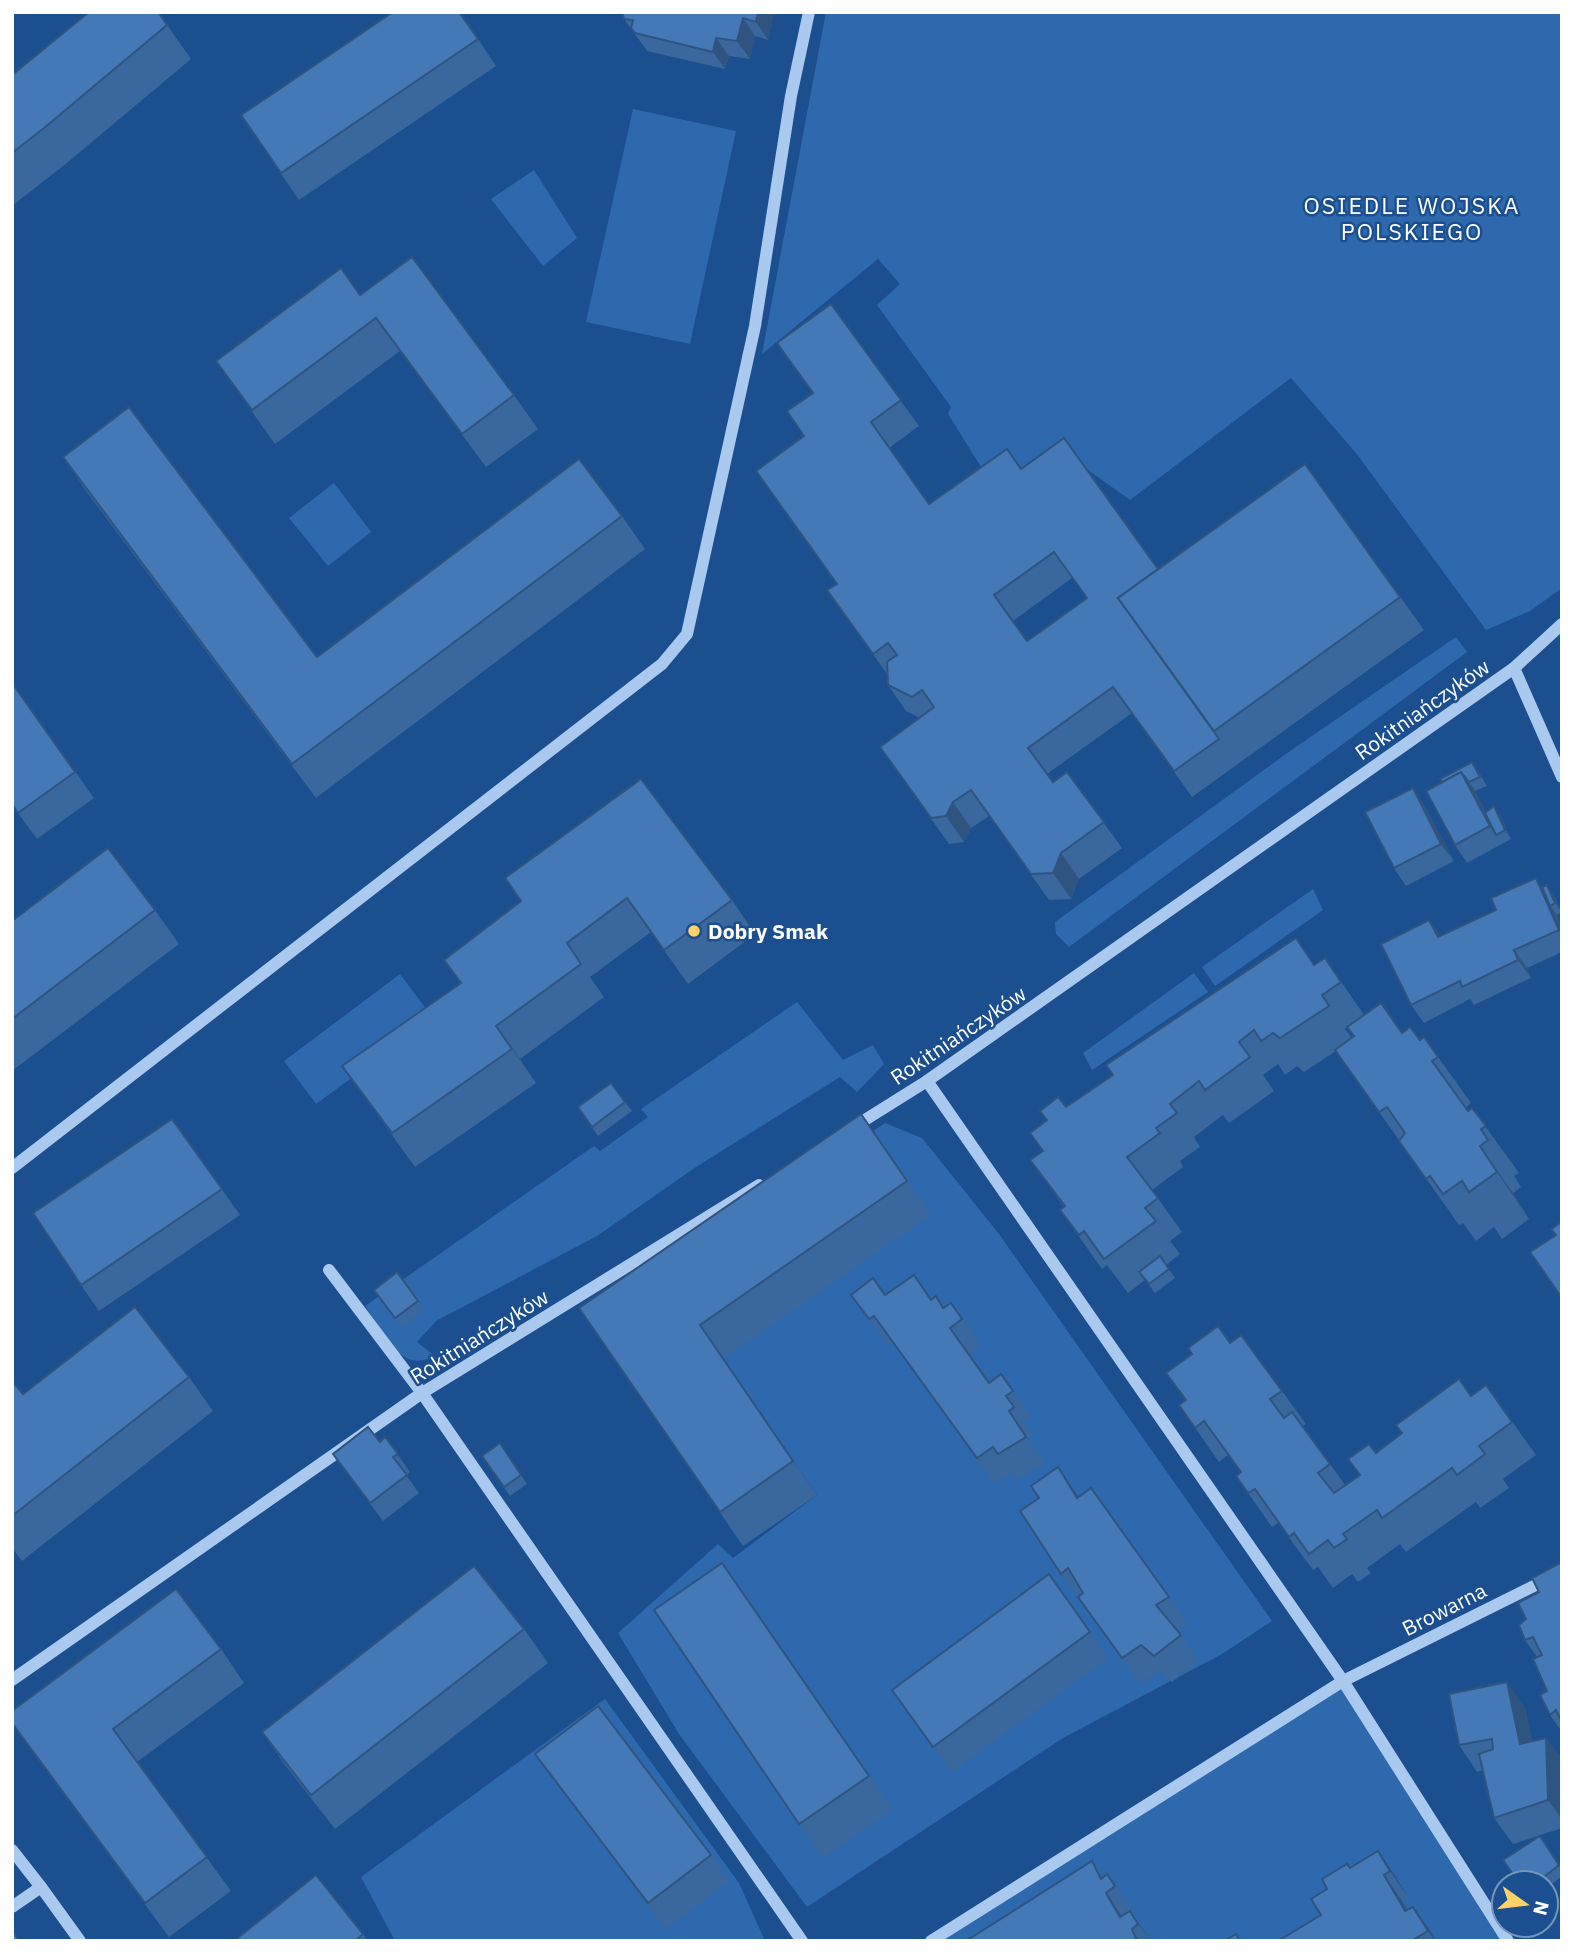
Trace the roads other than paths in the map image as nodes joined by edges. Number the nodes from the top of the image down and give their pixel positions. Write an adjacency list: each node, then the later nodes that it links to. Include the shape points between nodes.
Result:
1 (809, 12): 7 (street, via 755,326 687,635 663,664)
2 (1562, 624): 3 (street, Rokitniańczyków)
3 (1514, 668): 4 (street); 5 (street, Rokitniańczyków)
4 (1562, 777)
5 (928, 1081): 6 (street, Rokitniańczyków); 13 (street)
6 (845, 1132)
7 (12, 1168)
8 (775, 1176): 10 (street, Rokitniańczyków)
9 (329, 1270): 10 (street)
10 (422, 1393): 12 (street, Rokitniańczyków); 18 (street)
11 (1562, 1572): 13 (street, Browarna)
12 (12, 1680)
13 (1343, 1681): 19 (street, Browarna); 20 (street)
14 (12, 1850): 15 (street)
15 (41, 1887): 16 (street); 17 (street)
16 (12, 1907)
17 (80, 1941)
18 (802, 1941)
19 (931, 1941)
20 (1508, 1941)

